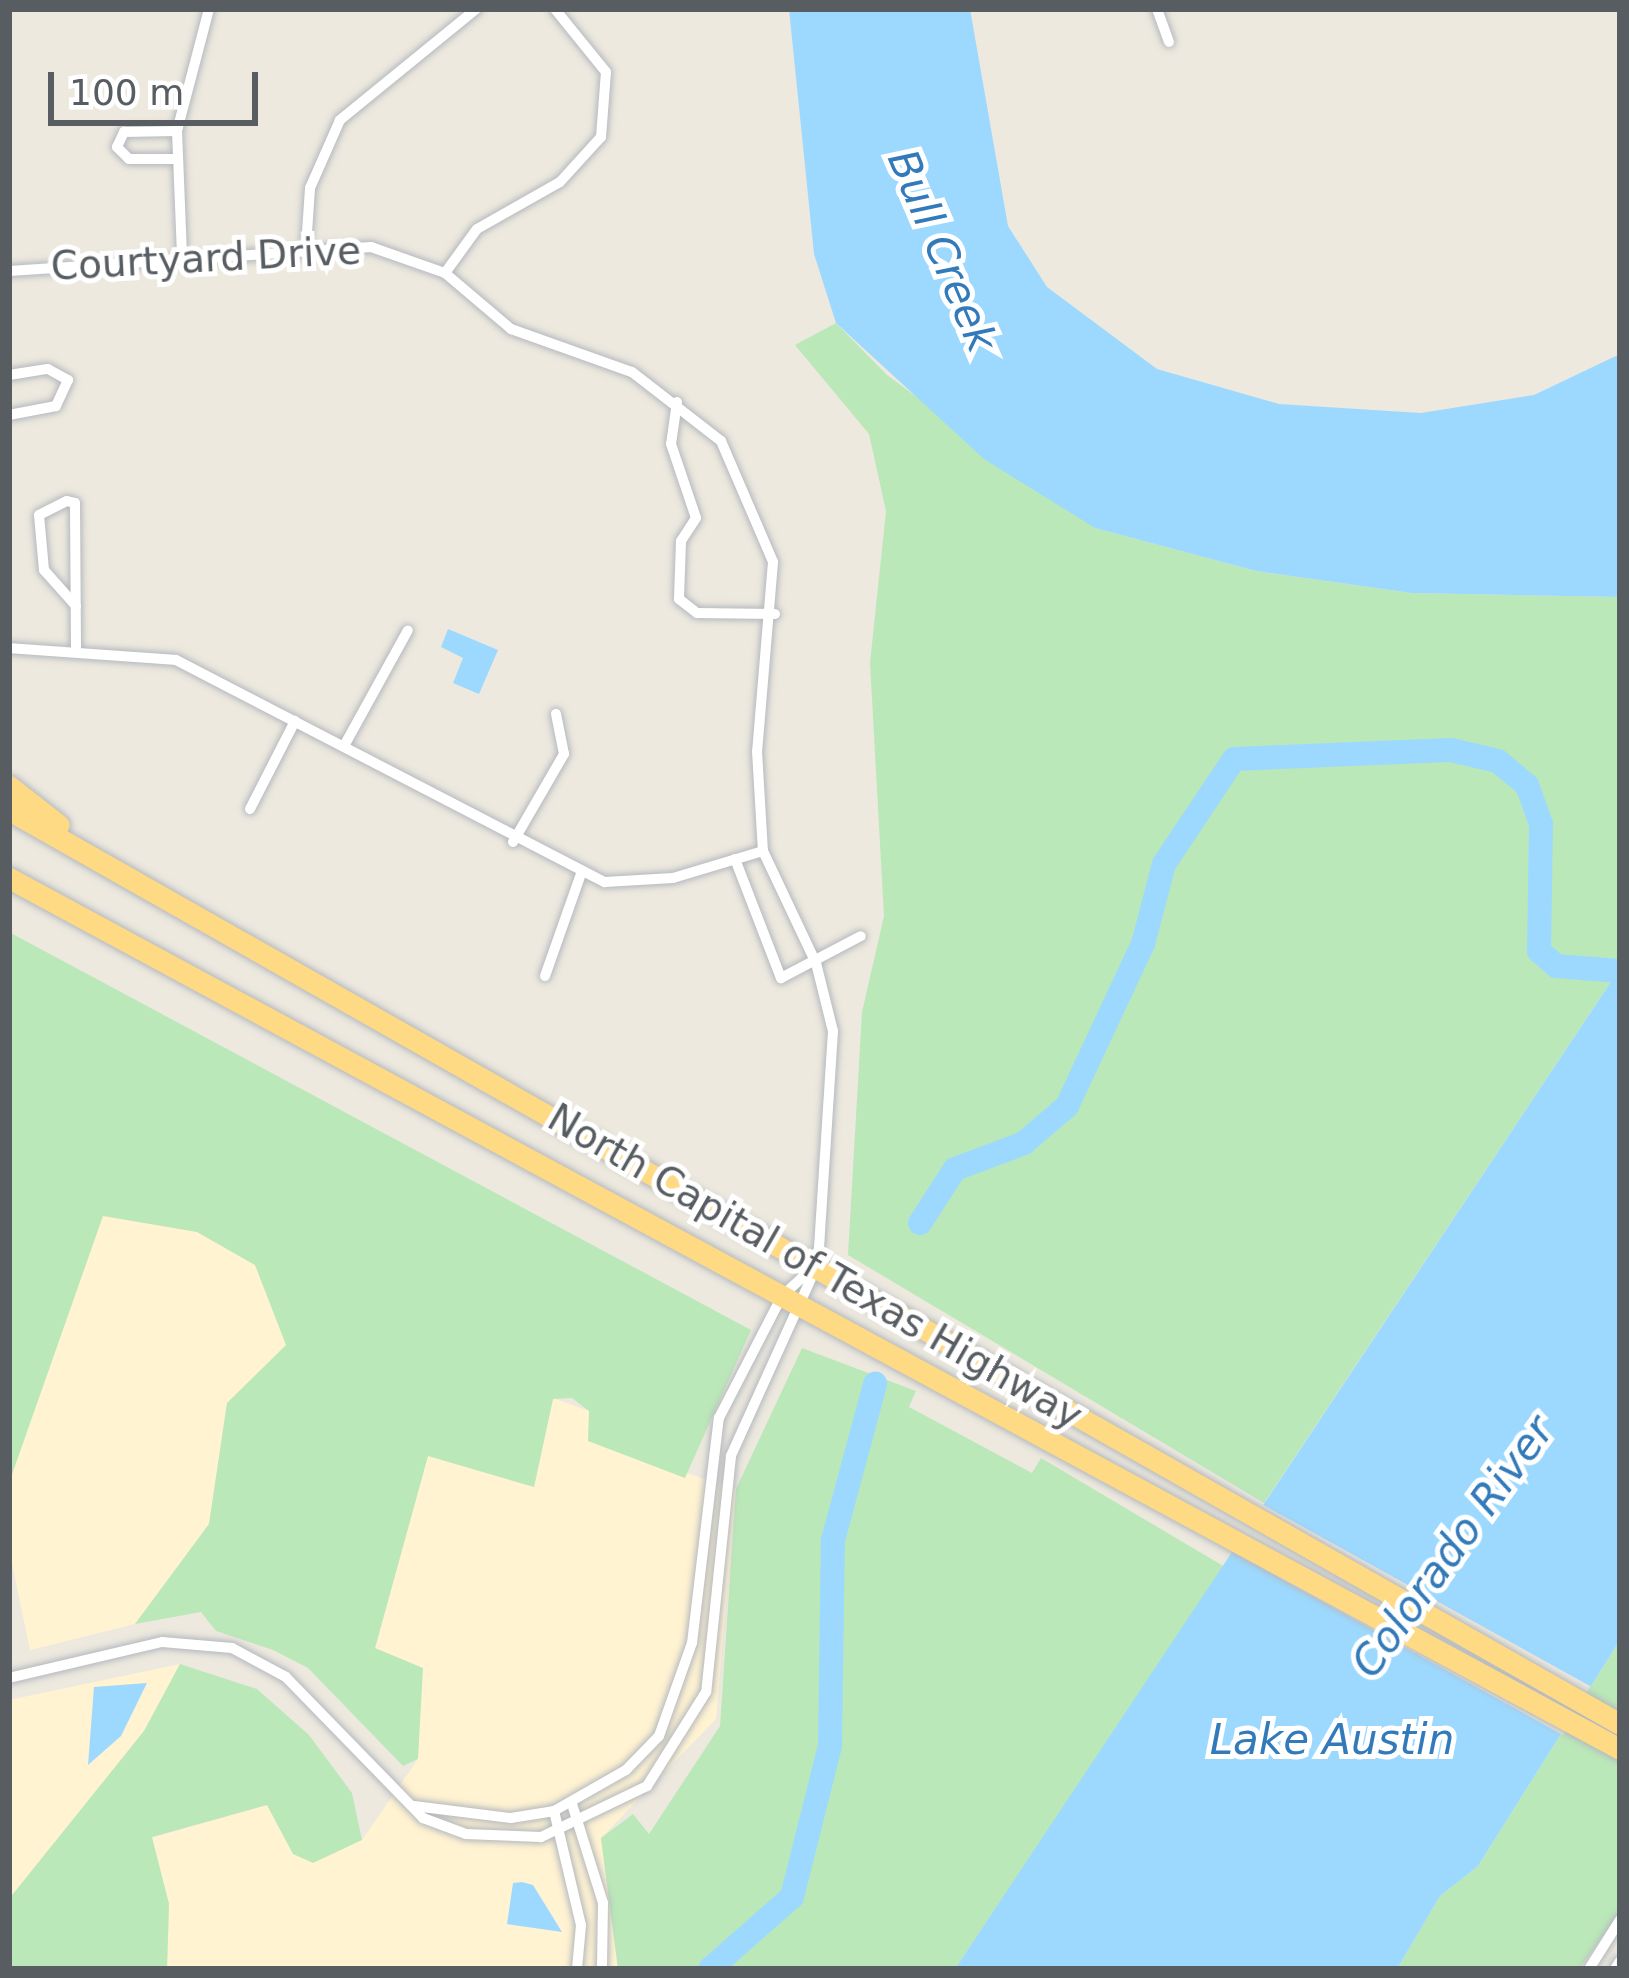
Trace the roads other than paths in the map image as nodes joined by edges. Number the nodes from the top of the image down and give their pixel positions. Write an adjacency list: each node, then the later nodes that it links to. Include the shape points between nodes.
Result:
1 (209, 9): 6 (street)
2 (476, 9): 8 (street, via 340,120 310,188)
3 (554, 9): 11 (street, via 580,27 606,72 601,137 560,182 477,229)
4 (1157, 9): 5 (street)
5 (1169, 42)
6 (178, 131): 7 (street); 7 (street, via 124,132 117,147 129,158)
7 (176, 159): 9 (street)
8 (306, 248): 9 (street, Courtyard Drive); 11 (street, Courtyard Drive, via 370,247)
9 (182, 255): 10 (street, Courtyard Drive)
10 (9, 271)
11 (445, 273): 13 (street, Courtyard Drive, via 512,329 632,372)
12 (9, 375): 14 (street, via 57,370 68,390 56,406)
13 (677, 402): 16 (street, Courtyard Drive, via 721,442 766,526); 16 (street, via 671,444 696,518 681,541 679,599 697,613)
14 (9, 415)
15 (76, 606): 15 (street, via 44,570 38,515 67,501); 19 (street)
16 (775, 614): 27 (street, Courtyard Drive, via 757,751)
17 (408, 630): 22 (street)
18 (9, 648): 19 (street)
19 (76, 650): 21 (street, via 176,660)
20 (556, 714): 26 (street, via 564,754)
21 (295, 721): 22 (street); 24 (street)
22 (344, 746): 26 (street)
23 (9, 785): 28 (highway)
24 (250, 808)
25 (9, 810): 28 (highway, North Capital of Texas Highway)
26 (513, 842): 30 (street)
27 (763, 851): 29 (street); 35 (street, Courtyard Drive)
28 (102, 858): 37 (highway, North Capital of Texas Highway)
29 (735, 860): 30 (street, via 644,883); 35 (street, via 771,966 781,978)
30 (581, 874): 36 (street)
31 (9, 878): 33 (highway, North Capital of Texas Highway)
32 (9, 894): 33 (highway)
33 (91, 924): 38 (highway, North Capital of Texas Highway)
34 (862, 936): 35 (street)
35 (816, 963): 37 (street, Courtyard Drive, via 833,1031)
36 (545, 976)
37 (818, 1263): 38 (street); 39 (street, Courtyard Drive); 40 (highway, North Capital of Texas Highway)
38 (782, 1296): 39 (highway, North Capital of Texas Highway); 41 (street, via 711,1443)
39 (805, 1308): 40 (highway, North Capital of Texas Highway); 42 (street, Courtyard Drive, via 731,1456)
40 (1172, 1489): 44 (highway, North Capital of Texas Highway); 45 (highway, North Capital of Texas Highway)
41 (692, 1642): 42 (street); 46 (street, via 659,1736)
42 (715, 1645): 49 (street, Courtyard Drive, via 672,1758 621,1806)
43 (9, 1678): 47 (street, via 162,1642 232,1648 286,1677)
44 (1620, 1724)
45 (1620, 1749)
46 (572, 1804): 48 (street); 49 (street)
47 (414, 1806): 48 (street, via 511,1818); 50 (street, via 466,1834)
48 (554, 1811): 50 (street)
49 (579, 1824): 50 (street, Courtyard Drive); 53 (street, via 603,1904)
50 (559, 1832): 52 (street, via 581,1925)
51 (1620, 1920): 54 (street)
52 (577, 1969)
53 (602, 1969)
54 (1589, 1969)

